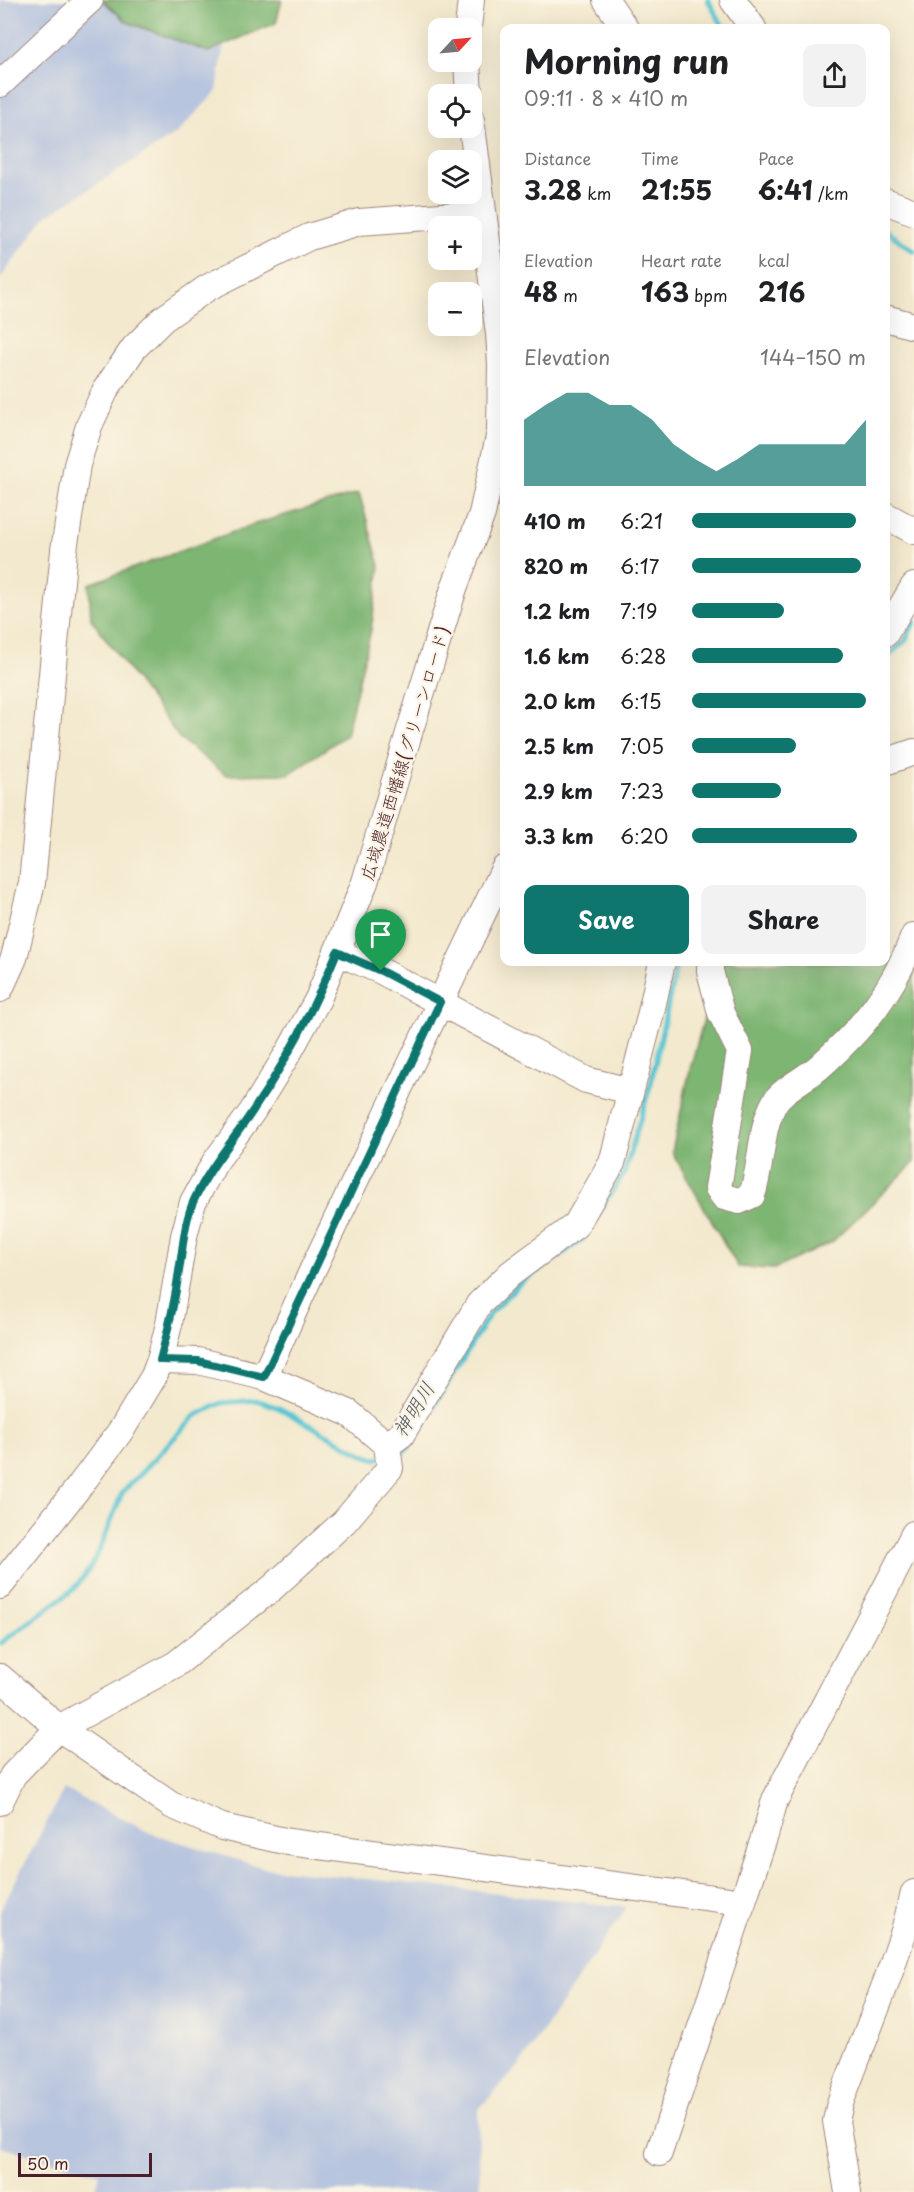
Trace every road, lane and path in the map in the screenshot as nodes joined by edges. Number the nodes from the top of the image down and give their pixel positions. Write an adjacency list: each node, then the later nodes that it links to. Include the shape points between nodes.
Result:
1 (90, 0): 8 (street)
2 (471, 0): 5 (street)
3 (606, 0): 6 (street)
4 (733, 0): 7 (street)
5 (469, 18)
6 (622, 24)
7 (750, 24)
8 (0, 84)
9 (473, 138): 12 (street, 広域農道西幡線(グリーンロード))
10 (890, 203): 11 (street)
11 (914, 212)
12 (483, 213): 15 (street, 広域農道西幡線(グリーンロード)); 28 (street, via 359,222 309,237 207,288 163,319 134,348 106,390 77,465 64,549 32,883 14,958)
13 (890, 319): 14 (street)
14 (914, 326)
15 (500, 327)
16 (500, 432): 25 (street, 広域農道西幡線(グリーンロード), via 482,514 447,610 365,882)
17 (890, 518): 18 (street)
18 (914, 531)
19 (914, 586): 20 (street)
20 (890, 626)
21 (914, 752): 22 (street)
22 (890, 760)
23 (500, 877): 29 (street)
24 (914, 936): 27 (street, via 883,999 854,1034 776,1100 768,1117 758,1179 752,1195 739,1201 724,1197 718,1188 740,1051 721,1013)
25 (337, 952): 29 (street); 31 (street, 広域農道西幡線(グリーンロード), via 318,999 290,1050 193,1202)
26 (661, 966): 30 (street)
27 (710, 966)
28 (0, 989)
29 (440, 1002): 30 (street, via 586,1080); 32 (street)
30 (630, 1091): 33 (street, via 612,1163 576,1225 510,1274 479,1304)
31 (160, 1360): 32 (street, via 198,1361); 35 (street, 広域農道西幡線(グリーンロード), via 122,1429)
32 (264, 1377): 33 (street, via 349,1413)
33 (388, 1457): 37 (street, via 344,1522 272,1588 176,1664)
34 (914, 1534): 40 (street, via 775,1800)
35 (0, 1586)
36 (0, 1677): 37 (street)
37 (59, 1728): 38 (street, via 13,1775); 40 (street, via 171,1805 222,1827 289,1842)
38 (0, 1802)
39 (914, 1893): 42 (street, via 887,1980 840,2103 837,2121)
40 (743, 1902): 41 (street)
41 (659, 2152)
42 (848, 2192)

